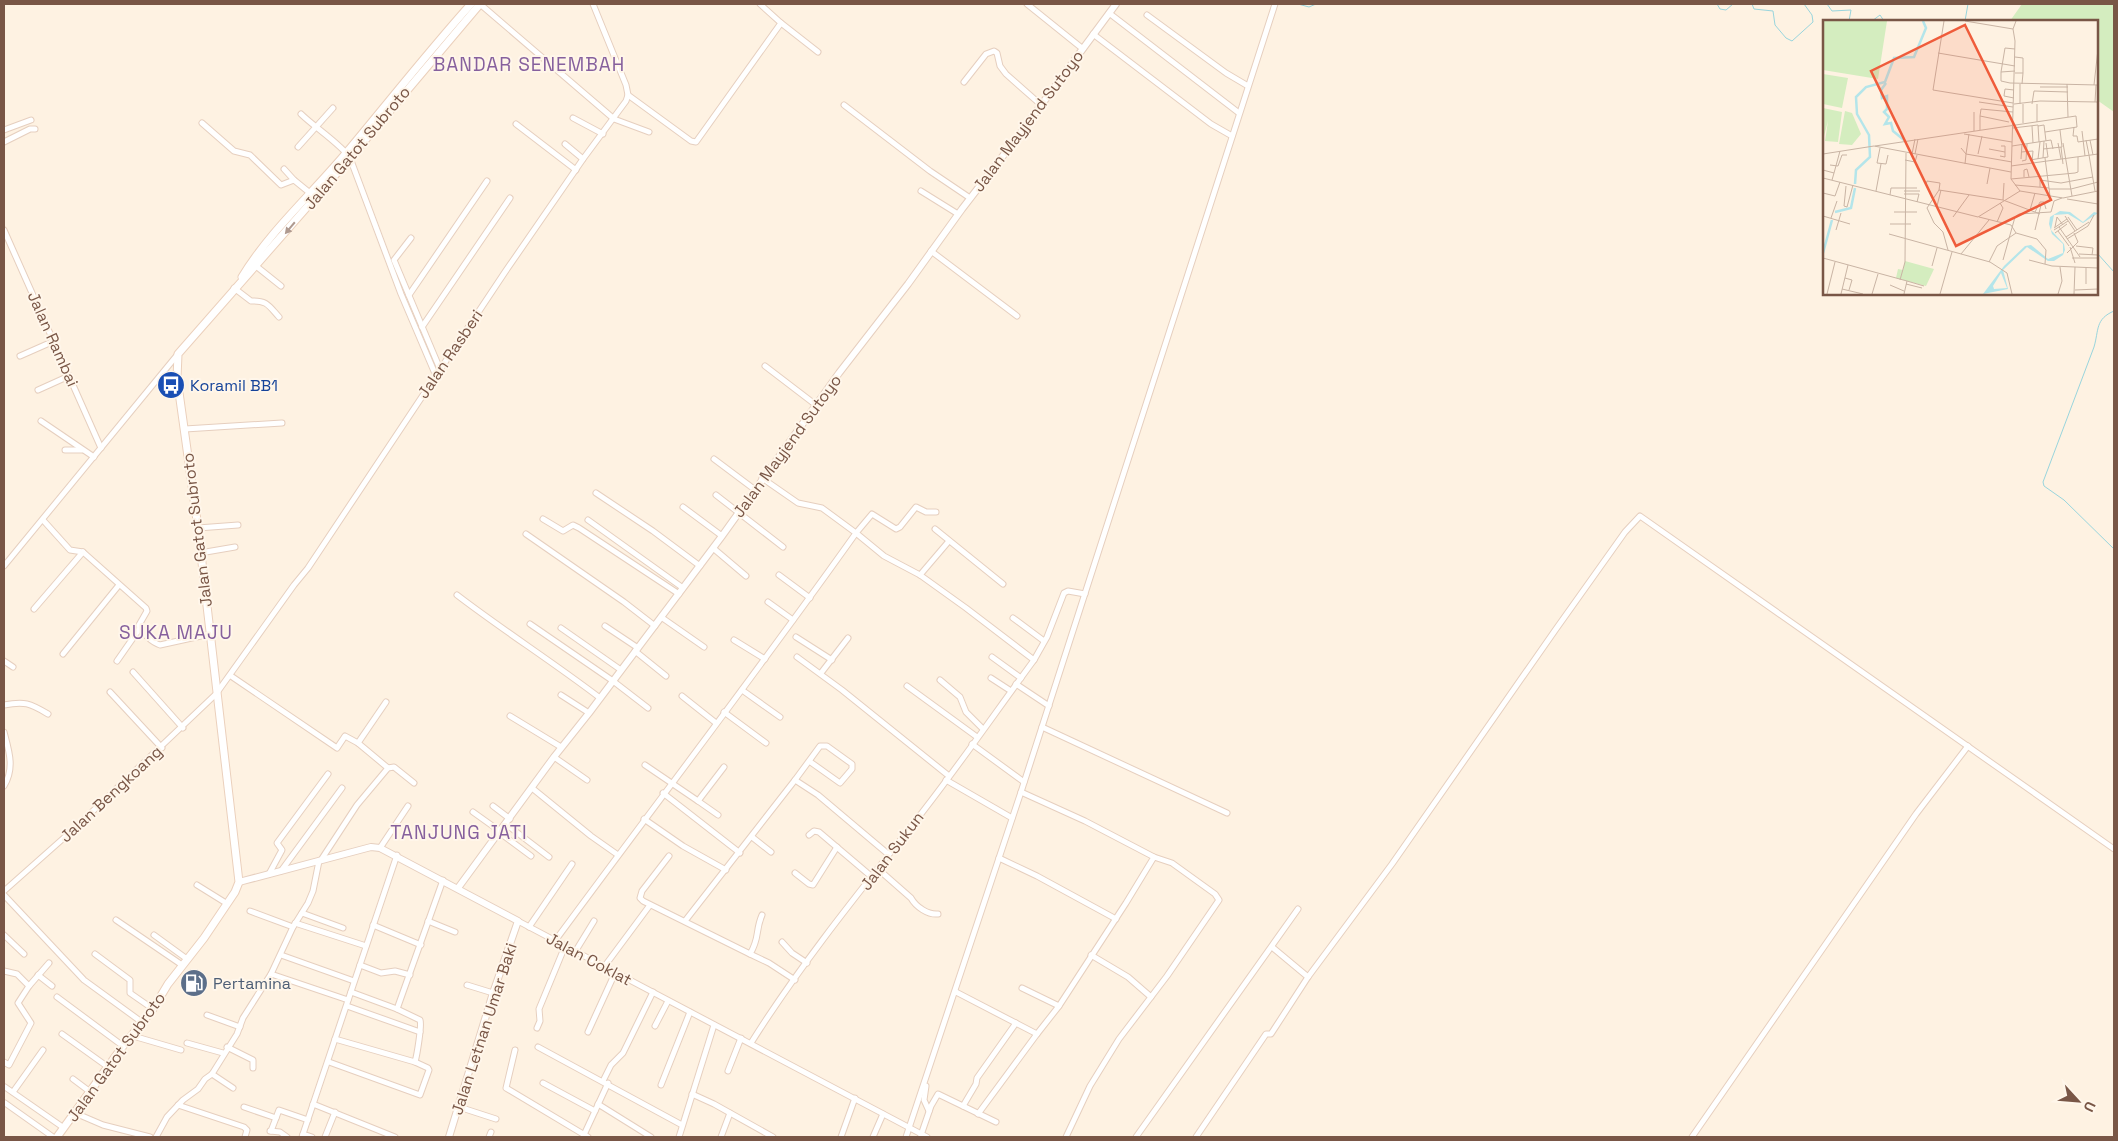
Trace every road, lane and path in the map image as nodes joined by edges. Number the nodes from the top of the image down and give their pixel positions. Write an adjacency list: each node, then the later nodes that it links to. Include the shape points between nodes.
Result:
1 (471, 4): 36 (main road)
2 (480, 4): 23 (street); 36 (main road, Jalan Gatot Subroto)
3 (592, 4): 16 (street)
4 (760, 4): 10 (street)
5 (1027, 4): 12 (street)
6 (1116, 4): 8 (street, Jalan Mayjend Sutoyo)
7 (1275, 4): 15 (street)
8 (1109, 13): 11 (street, Jalan Mayjend Sutoyo); 20 (street)
9 (1147, 14): 15 (street)
10 (781, 23): 13 (street); 16 (street, via 696,142)
11 (1093, 34): 12 (street, Jalan Mayjend Sutoyo); 32 (street, via 1211,124)
12 (1082, 49): 17 (street, Jalan Mayjend Sutoyo)
13 (818, 52)
14 (964, 82): 17 (street, via 986,54 994,51 1006,74)
15 (1248, 86): 20 (street)
16 (628, 95): 23 (street, Jalan Rasberi)
17 (1040, 104): 45 (street, Jalan Mayjend Sutoyo)
18 (844, 105): 45 (street)
19 (333, 108): 28 (street)
20 (1239, 113): 32 (street)
21 (301, 114): 28 (street)
22 (573, 118): 31 (street)
23 (614, 119): 30 (street); 31 (street, Jalan Rasberi)
24 (31, 120): 29 (street)
25 (202, 123): 40 (street, via 234,151 250,155 281,185)
26 (516, 124): 39 (street)
27 (35, 129): 33 (street)
28 (316, 129): 35 (street); 36 (street)
29 (4, 130)
30 (649, 132)
31 (603, 134): 37 (street, Jalan Rasberi)
32 (1232, 136): 105 (street)
33 (4, 142)
34 (565, 144): 37 (street)
35 (298, 147)
36 (348, 156): 43 (main road); 50 (main road, Jalan Gatot Subroto, one-way to 50); 63 (street)
37 (583, 159): 39 (street, Jalan Rasberi)
38 (284, 169): 40 (street)
39 (576, 170): 61 (street, Jalan Rasberi)
40 (294, 180): 43 (street)
41 (487, 181): 53 (street)
42 (921, 191): 46 (street)
43 (310, 193): 52 (main road)
44 (510, 198): 56 (street)
45 (970, 198): 46 (street, Jalan Mayjend Sutoyo)
46 (958, 214): 49 (street, Jalan Mayjend Sutoyo)
47 (4, 230): 57 (street, Jalan Rambai)
48 (411, 238): 53 (street, via 394,260)
49 (931, 252): 54 (street); 65 (street, Jalan Mayjend Sutoyo)
50 (256, 266): 51 (street); 52 (main road, Jalan Gatot Subroto)
51 (281, 286)
52 (235, 287): 55 (street, via 251,301 266,303); 58 (main road, Jalan Gatot Subroto)
53 (408, 295): 56 (street)
54 (1017, 316)
55 (279, 317)
56 (422, 327): 61 (street)
57 (54, 342): 59 (street); 62 (street, Jalan Rambai)
58 (178, 354): 68 (main road, Jalan Gatot Subroto, via 177,378); 69 (street)
59 (20, 356)
60 (765, 366): 65 (street)
61 (440, 369): 63 (street, Jalan Rasberi)
62 (69, 376): 64 (street); 69 (street, Jalan Rambai)
63 (436, 376): 136 (street, Jalan Rasberi, via 308,568)
64 (38, 390)
65 (816, 405): 74 (street, Jalan Mayjend Sutoyo)
66 (41, 421): 71 (street)
67 (282, 423): 68 (street)
68 (185, 429): 85 (main road, Jalan Gatot Subroto)
69 (101, 448): 72 (street)
70 (64, 450): 71 (street)
71 (82, 450): 72 (street)
72 (94, 457): 82 (street)
73 (714, 459): 75 (street)
74 (762, 478): 75 (street, Jalan Mayjend Sutoyo); 88 (street, via 798,503 822,508)
75 (754, 489): 79 (street, Jalan Mayjend Sutoyo)
76 (596, 493): 97 (street)
77 (716, 495): 79 (street)
78 (683, 507): 89 (street)
79 (738, 512): 89 (street, Jalan Mayjend Sutoyo); 92 (street)
80 (936, 512): 88 (street, via 916,507 896,529 872,514)
81 (543, 519): 103 (street, via 563,531 573,525 579,528)
82 (43, 520): 94 (street, via 70,550); 96 (street)
83 (588, 520): 103 (street)
84 (238, 525): 85 (street)
85 (198, 528): 95 (main road, Jalan Gatot Subroto)
86 (935, 529): 90 (street)
87 (526, 534): 114 (street)
88 (856, 534): 100 (street, via 884,556); 106 (street)
89 (722, 536): 93 (street, Jalan Mayjend Sutoyo)
90 (949, 541): 100 (street); 101 (street)
91 (235, 547): 95 (street)
92 (783, 547)
93 (712, 548): 97 (street, Jalan Mayjend Sutoyo); 99 (street)
94 (83, 552): 102 (street); 108 (street)
95 (200, 553): 117 (main road, Jalan Gatot Subroto)
96 (4, 566)
97 (700, 566): 103 (street, Jalan Mayjend Sutoyo)
98 (779, 575): 106 (street)
99 (746, 576)
100 (920, 576): 129 (street)
101 (1003, 584)
102 (119, 585): 115 (street, via 147,611); 124 (street)
103 (681, 591): 109 (street, Jalan Mayjend Sutoyo)
104 (457, 594): 150 (street)
105 (1085, 594): 121 (street, Jalan Sukun, via 1068,590 1064,593); 153 (street)
106 (810, 598): 111 (street)
107 (768, 602): 111 (street)
108 (34, 609)
109 (661, 617): 114 (street, Jalan Mayjend Sutoyo); 122 (street)
110 (1013, 618): 121 (street)
111 (793, 620): 127 (street)
112 (530, 624): 141 (street)
113 (605, 626): 123 (street)
114 (655, 626): 123 (street, Jalan Mayjend Sutoyo)
115 (140, 628): 117 (street, via 158,645); 131 (street)
116 (561, 628): 133 (street)
117 (210, 634): 147 (main road, Jalan Gatot Subroto)
118 (796, 638): 128 (street)
119 (848, 638): 128 (street)
120 (734, 640): 127 (street)
121 (1044, 642): 129 (street, Jalan Sukun)
122 (704, 647)
123 (636, 650): 133 (street, Jalan Mayjend Sutoyo); 137 (street)
124 (63, 654)
125 (797, 657): 135 (street)
126 (992, 657): 139 (street)
127 (765, 659): 144 (street)
128 (832, 660): 135 (street)
129 (1034, 660): 139 (street, Jalan Sukun)
130 (4, 661): 132 (street)
131 (117, 661)
132 (13, 667)
133 (621, 670): 141 (street, Jalan Mayjend Sutoyo)
134 (133, 672): 162 (street)
135 (821, 673): 178 (street)
136 (231, 676): 147 (street, Jalan Rasberi); 166 (street, via 337,748 345,736)
137 (666, 676)
138 (991, 678): 145 (street)
139 (1020, 678): 142 (street, Jalan Sukun)
140 (940, 680): 163 (street, via 960,697 966,712)
141 (613, 681): 150 (street, Jalan Mayjend Sutoyo); 154 (street)
142 (1016, 684): 145 (street, Jalan Sukun); 153 (street)
143 (907, 686): 165 (street)
144 (742, 690): 155 (street); 159 (street)
145 (1011, 691): 163 (street, Jalan Sukun)
146 (110, 692): 171 (street)
147 (216, 694): 162 (street, Jalan Bengkoang); 223 (main road, Jalan Gatot Subroto)
148 (561, 695): 157 (street)
149 (682, 696): 160 (street)
150 (600, 698): 157 (street, Jalan Mayjend Sutoyo)
151 (386, 702): 166 (street)
152 (4, 705): 156 (street, via 20,701)
153 (1049, 706): 161 (street)
154 (648, 708)
155 (724, 712): 160 (street); 167 (street)
156 (48, 714)
157 (589, 714): 170 (street, Jalan Mayjend Sutoyo)
158 (510, 716): 170 (street)
159 (780, 717)
160 (716, 723): 183 (street)
161 (1042, 727): 181 (street); 193 (street)
162 (183, 728): 171 (street, Jalan Bengkoang)
163 (983, 729): 165 (street, Jalan Sukun)
164 (4, 732): 184 (street, via 11,769)
165 (977, 738): 168 (street, Jalan Sukun)
166 (358, 743): 176 (street)
167 (766, 743)
168 (972, 744): 178 (street, Jalan Sukun); 181 (street)
169 (1968, 746): 203 (street); 271 (street, via 1640,516 1625,532 1399,855); 376 (street, via 1916,814)
170 (561, 747): 172 (street, Jalan Mayjend Sutoyo)
171 (162, 748): 226 (street, Jalan Bengkoang)
172 (554, 757): 179 (street); 186 (street, Jalan Mayjend Sutoyo)
173 (809, 761): 173 (street, via 824,745 853,767 840,783); 180 (street)
174 (645, 765): 183 (street)
175 (724, 767): 189 (street)
176 (388, 768): 182 (street, via 394,768); 214 (street, via 357,804)
177 (328, 774): 220 (street, via 277,842 281,851)
178 (947, 778): 196 (street); 206 (street, Jalan Sukun)
179 (587, 780)
180 (795, 780): 200 (street); 206 (street, via 818,795)
181 (1024, 782): 187 (street)
182 (414, 783)
183 (672, 783): 188 (street); 189 (street)
184 (4, 786)
185 (342, 788): 218 (street)
186 (532, 788): 197 (street, Jalan Mayjend Sutoyo); 208 (street)
187 (1021, 792): 196 (street); 212 (street)
188 (663, 793): 195 (street); 204 (street)
189 (698, 801): 194 (street)
190 (408, 806): 202 (street)
191 (493, 806): 197 (street)
192 (473, 812): 198 (street)
193 (1227, 814)
194 (718, 815)
195 (644, 818): 208 (street); 217 (street, via 683,846)
196 (1012, 818): 213 (street)
197 (508, 822): 198 (street, Jalan Mayjend Sutoyo); 211 (street)
198 (500, 832): 209 (street); 225 (street, Jalan Mayjend Sutoyo)
199 (809, 835): 201 (street, via 816,831)
200 (752, 837): 204 (street); 205 (street)
201 (837, 847): 219 (street, via 813,885); 221 (street)
202 (380, 848): 207 (street, Jalan Coklat); 214 (street, Jalan Coklat, via 371,847)
203 (2114, 849)
204 (740, 852): 217 (street)
205 (771, 852)
206 (888, 854): 216 (street, Jalan Sukun)
207 (397, 855): 222 (street, Jalan Coklat); 242 (street)
208 (618, 855): 248 (street)
209 (531, 856)
210 (669, 856): 229 (street, via 640,896)
211 (549, 857)
212 (1154, 857): 235 (street); 283 (street, via 1172,863 1219,900)
213 (999, 858): 235 (street); 280 (street)
214 (320, 861): 218 (street, Jalan Coklat); 232 (street, via 313,891)
215 (572, 864): 243 (street)
216 (878, 869): 221 (street, Jalan Sukun); 233 (street, via 915,904 929,913)
217 (726, 870): 240 (street)
218 (281, 871): 220 (street, Jalan Coklat)
219 (795, 873)
220 (269, 874): 223 (street, Jalan Coklat)
221 (872, 877): 262 (street, Jalan Sukun)
222 (442, 880): 225 (street, Jalan Coklat); 237 (street)
223 (239, 882): 228 (main road, Jalan Gatot Subroto)
224 (197, 885): 228 (street)
225 (458, 888): 238 (street, Jalan Coklat)
226 (4, 891)
227 (4, 895): 291 (street, via 84,980)
228 (226, 903): 260 (main road, Jalan Gatot Subroto)
229 (650, 905): 240 (street); 265 (street)
230 (1298, 909): 253 (street)
231 (250, 911): 241 (street)
232 (302, 913): 241 (street); 244 (street)
233 (938, 914)
234 (762, 915): 257 (street, via 758,923 757,944)
235 (1116, 919): 259 (street)
236 (116, 920): 263 (street)
237 (428, 921): 245 (street); 250 (street)
238 (518, 921): 243 (street, Jalan Coklat); 281 (street, Jalan Letnan Umar Baki)
239 (594, 921): 254 (street)
240 (685, 921): 257 (street)
241 (294, 925): 251 (street); 258 (street)
242 (373, 925): 250 (street); 251 (street)
243 (529, 927): 248 (street, Jalan Coklat)
244 (344, 928)
245 (455, 932)
246 (4, 935): 255 (street)
247 (154, 935): 260 (street)
248 (555, 941): 252 (street, Jalan Coklat)
249 (782, 942): 262 (street)
250 (421, 945): 270 (street)
251 (366, 946): 264 (street)
252 (565, 946): 254 (street, Jalan Coklat); 296 (street, via 539,1009)
253 (1272, 947): 271 (street); 374 (street)
254 (575, 952): 265 (street, Jalan Coklat)
255 (24, 954)
256 (95, 954): 287 (street, via 130,980 130,993)
257 (750, 954): 272 (street)
258 (281, 955): 268 (street); 273 (street)
259 (1091, 955): 283 (street, via 1128,977); 286 (street)
260 (186, 959): 263 (main road, Jalan Gatot Subroto)
261 (49, 963): 269 (street)
262 (807, 963): 272 (street, Jalan Sukun)
263 (182, 965): 287 (main road, Jalan Gatot Subroto)
264 (360, 965): 270 (street, via 381,973 395,971); 273 (street)
265 (604, 967): 267 (street, Jalan Coklat)
266 (4, 971): 275 (street, via 17,974)
267 (615, 973): 279 (street, Jalan Coklat); 298 (street)
268 (271, 974): 285 (street); 295 (street)
269 (38, 975): 275 (street); 276 (street)
270 (410, 975): 288 (street)
271 (1308, 977): 375 (street)
272 (795, 980): 305 (street, Jalan Sukun)
273 (354, 981): 278 (street)
274 (467, 985): 281 (street)
275 (29, 986): 314 (street, via 18,1003 30,1025 9,1065)
276 (52, 986)
277 (1022, 988): 286 (street)
278 (351, 992): 285 (street); 288 (street)
279 (653, 992): 284 (street, Jalan Coklat); 322 (street, via 623,1052 611,1065)
280 (956, 992): 292 (street); 309 (street)
281 (493, 993): 337 (street, Jalan Letnan Umar Baki)
282 (57, 997): 306 (street)
283 (1151, 997): 373 (street, via 1119,1039 1090,1086)
284 (668, 1001): 289 (street, Jalan Coklat); 294 (street)
285 (348, 1003): 297 (street); 303 (street)
286 (1059, 1006): 300 (street)
287 (153, 1009): 291 (main road, Jalan Gatot Subroto)
288 (397, 1009): 297 (street, via 420,1020)
289 (690, 1012): 293 (street, Jalan Coklat); 324 (street)
290 (206, 1016): 295 (street)
291 (143, 1023): 301 (main road, Jalan Gatot Subroto)
292 (1016, 1023): 300 (street); 335 (street, via 977,1078)
293 (714, 1024): 302 (street, Jalan Coklat); 329 (street)
294 (655, 1026)
295 (240, 1027): 307 (street)
296 (537, 1028)
297 (420, 1032): 316 (street)
298 (588, 1032)
299 (62, 1034): 317 (street)
300 (1037, 1034): 344 (street)
301 (133, 1036): 306 (main road, Jalan Gatot Subroto); 311 (street)
302 (742, 1038): 305 (street, Jalan Coklat); 319 (street)
303 (335, 1039): 315 (street); 316 (street)
304 (187, 1043): 313 (street)
305 (751, 1043): 330 (street, Jalan Coklat)
306 (123, 1046): 317 (main road, Jalan Gatot Subroto)
307 (227, 1047): 313 (street); 318 (street, via 253,1060)
308 (538, 1047): 322 (street)
309 (936, 1047): 340 (street, via 924,1095); 350 (street)
310 (43, 1050): 327 (street)
311 (181, 1050)
312 (515, 1050): 353 (street, via 506,1088)
313 (223, 1053): 320 (street)
314 (4, 1062)
315 (329, 1062): 316 (street, via 420,1094 429,1070); 332 (street)
316 (415, 1062)
317 (108, 1067): 328 (main road, Jalan Gatot Subroto)
318 (252, 1068)
319 (728, 1071)
320 (212, 1074): 326 (street); 334 (street)
321 (73, 1080): 328 (street)
322 (605, 1082): 333 (street); 349 (street)
323 (543, 1083): 338 (street)
324 (661, 1085)
325 (5, 1087): 327 (street)
326 (233, 1088)
327 (13, 1092): 351 (street)
328 (89, 1092): 341 (main road, Jalan Gatot Subroto)
329 (692, 1094): 342 (street); 349 (street)
330 (855, 1098): 343 (street, Jalan Coklat); 369 (street)
331 (5, 1103): 355 (street)
332 (313, 1104): 339 (street); 347 (street)
333 (598, 1104): 338 (street); 365 (street)
334 (178, 1105): 358 (street); 359 (street, via 244,1127 247,1130)
335 (964, 1106): 340 (street, via 938,1094); 344 (street)
336 (244, 1107): 345 (street)
337 (459, 1107): 346 (street); 364 (street, Jalan Letnan Umar Baki)
338 (595, 1111): 353 (street)
339 (335, 1112): 362 (street); 363 (street)
340 (929, 1112): 354 (street)
341 (74, 1113): 351 (main road, Jalan Gatot Subroto); 357 (street, via 103,1125)
342 (730, 1113): 367 (street); 368 (street)
343 (883, 1114): 350 (street, Jalan Coklat); 370 (street)
344 (978, 1114): 348 (street)
345 (276, 1118): 347 (street, via 281,1110); 360 (street, via 270,1131)
346 (496, 1119)
347 (308, 1120): 352 (street)
348 (996, 1122)
349 (682, 1125): 366 (street)
350 (909, 1127): 354 (street, Jalan Coklat); 371 (street)
351 (64, 1128): 356 (main road, Jalan Gatot Subroto)
352 (303, 1136): 361 (street)
353 (585, 1136)
354 (921, 1136): 372 (street, Jalan Coklat)
355 (53, 1137)
356 (57, 1137)
357 (150, 1137)
358 (156, 1137)
359 (245, 1137)
360 (287, 1137)
361 (312, 1137)
362 (325, 1137)
363 (396, 1137)
364 (449, 1137)
365 (651, 1137)
366 (679, 1137)
367 (721, 1137)
368 (773, 1137)
369 (841, 1137)
370 (873, 1137)
371 (906, 1137)
372 (927, 1137)
373 (1066, 1137)
374 (1136, 1137)
375 (1196, 1137)
376 (1692, 1137)

